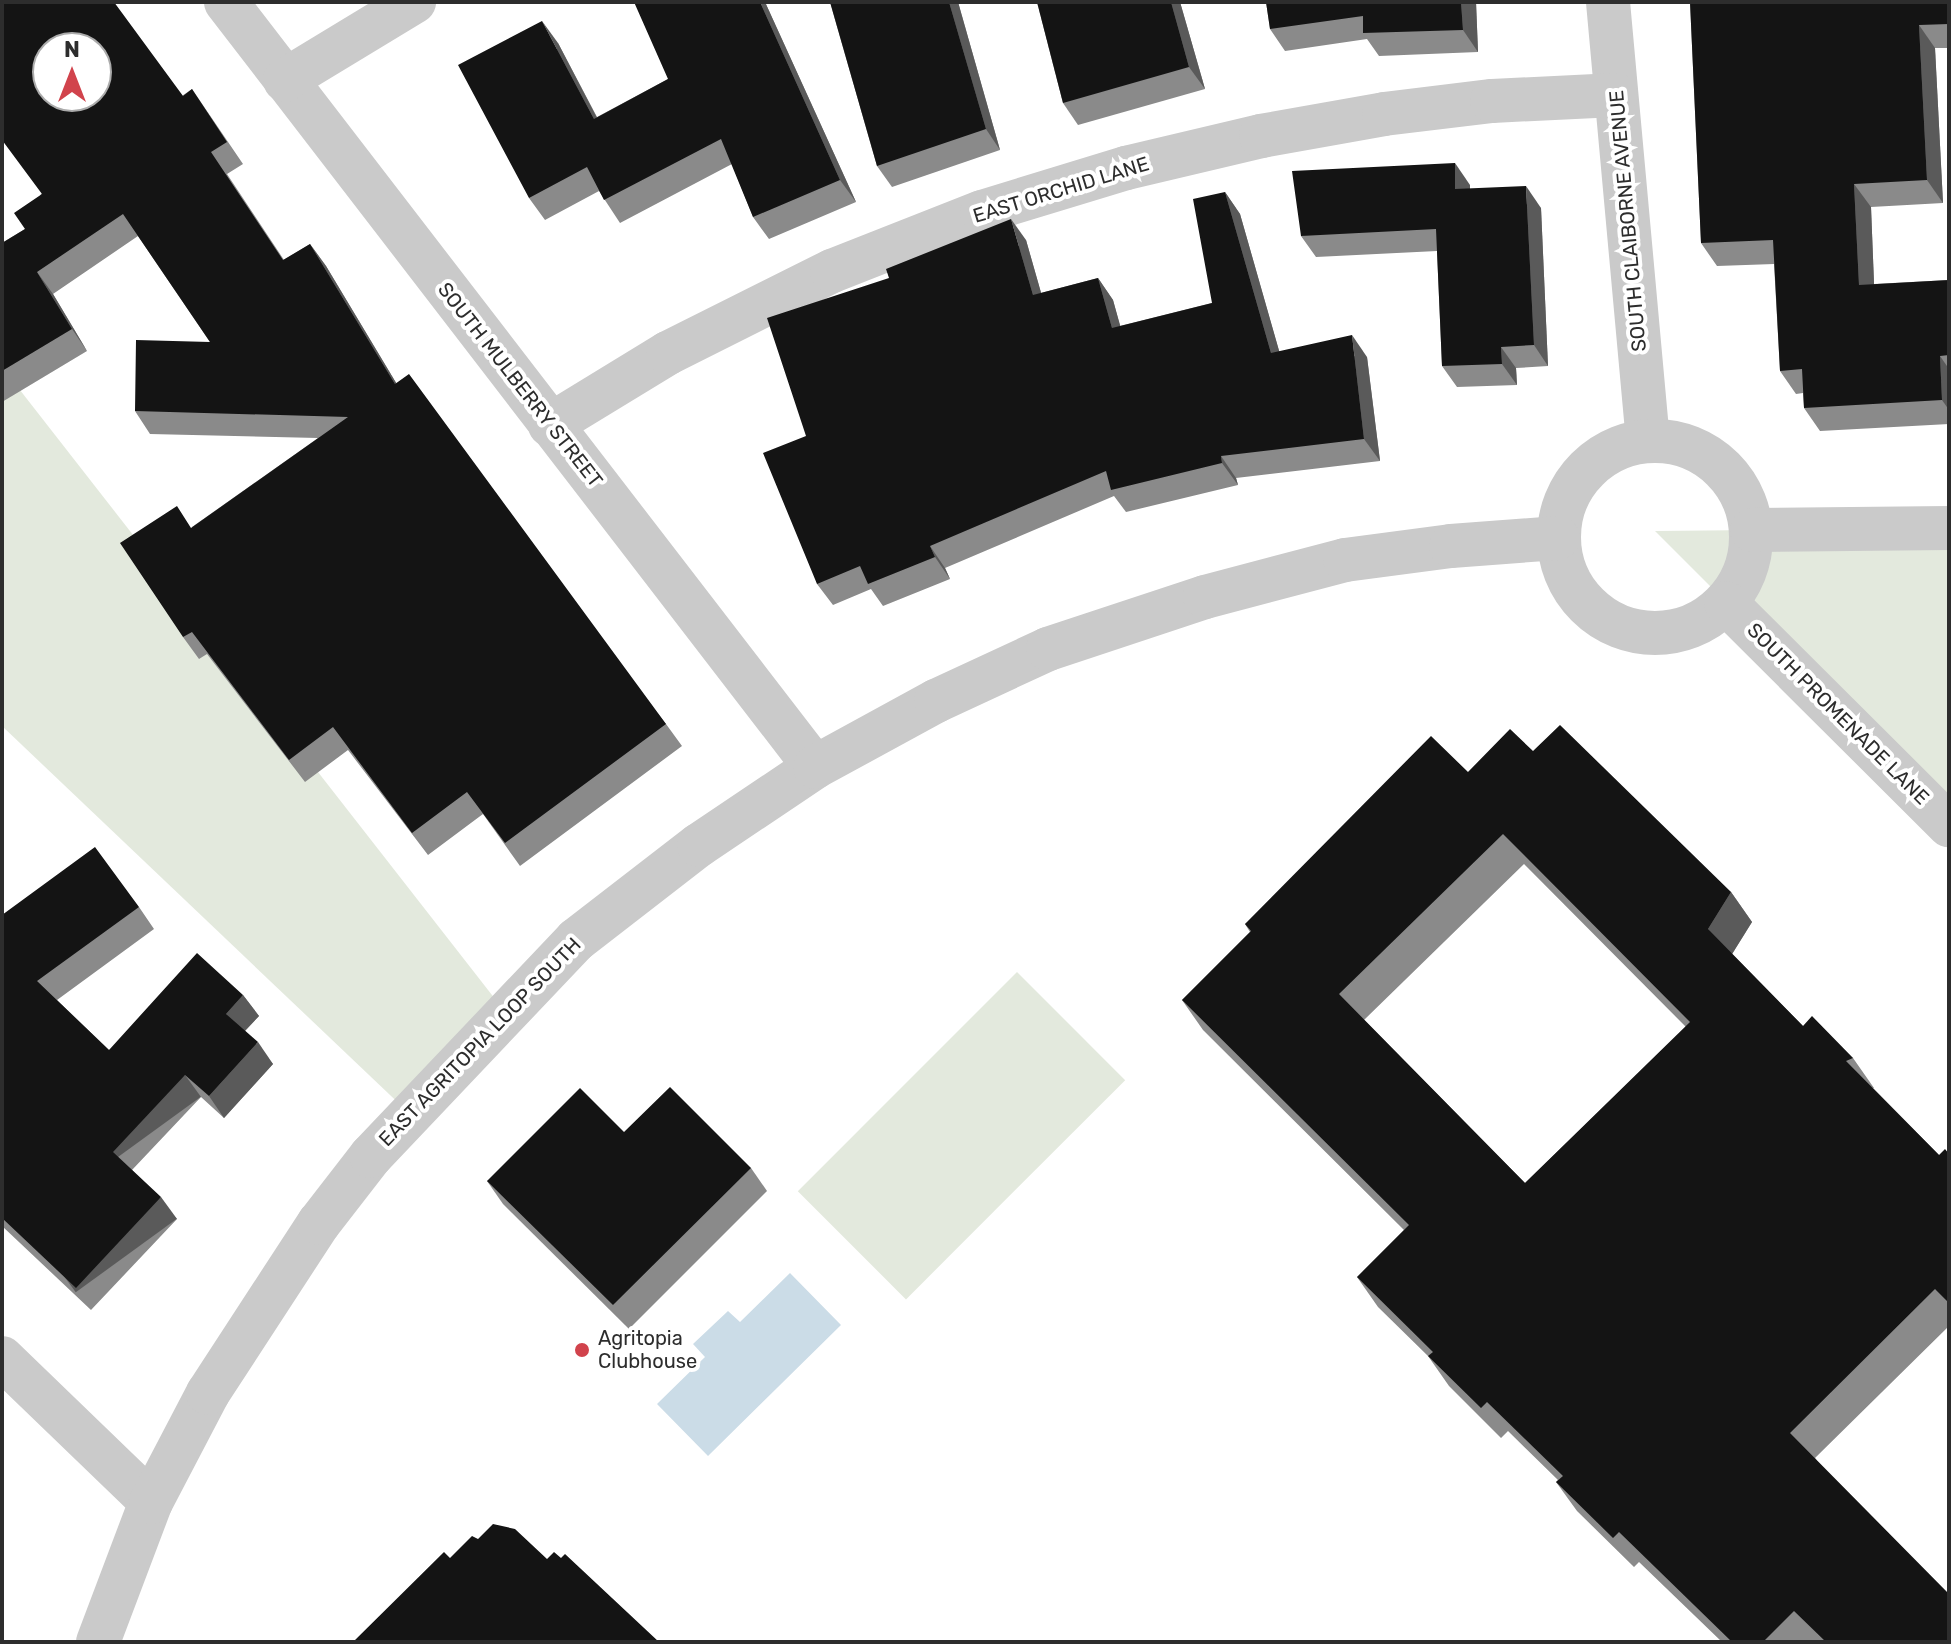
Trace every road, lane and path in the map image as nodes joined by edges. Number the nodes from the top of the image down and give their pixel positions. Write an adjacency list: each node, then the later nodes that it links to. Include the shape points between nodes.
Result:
1 (226, 2): 4 (street, SOUTH MULBERRY STREET)
2 (414, 2): 4 (street)
3 (1608, 2): 5 (street, SOUTH CLAIBORNE AVENUE)
4 (285, 80): 6 (street, SOUTH MULBERRY STREET)
5 (1616, 95): 6 (street, EAST ORCHID LANE, via 1492,101 1384,114 1261,136 1025,199 832,271 668,353); 7 (street, SOUTH CLAIBORNE AVENUE)
6 (550, 425): 12 (street, SOUTH MULBERRY STREET)
7 (1648, 440): 9 (street, via 1678,443 1706,455 1729,475 1745,501); 10 (street, via 1619,447 1595,461 1575,483 1562,509)
8 (1949, 528): 9 (street)
9 (1752, 530): 11 (street, via 1750,556)
10 (1558, 538): 11 (street, via 1564,570 1580,599 1605,620 1635,632 1669,633 1700,622); 12 (street, EAST AGRITOPIA LOOP SOUTH, via 1345,560 1205,597 1048,649 936,701)
11 (1726, 603): 13 (street, SOUTH PROMENADE LANE)
12 (815, 767): 15 (street, EAST AGRITOPIA LOOP SOUTH, via 699,845 576,940 371,1156 261,1307)
13 (1949, 825)
14 (2, 1358): 15 (street)
15 (151, 1502): 16 (street, EAST AGRITOPIA LOOP SOUTH)
16 (98, 1642)

